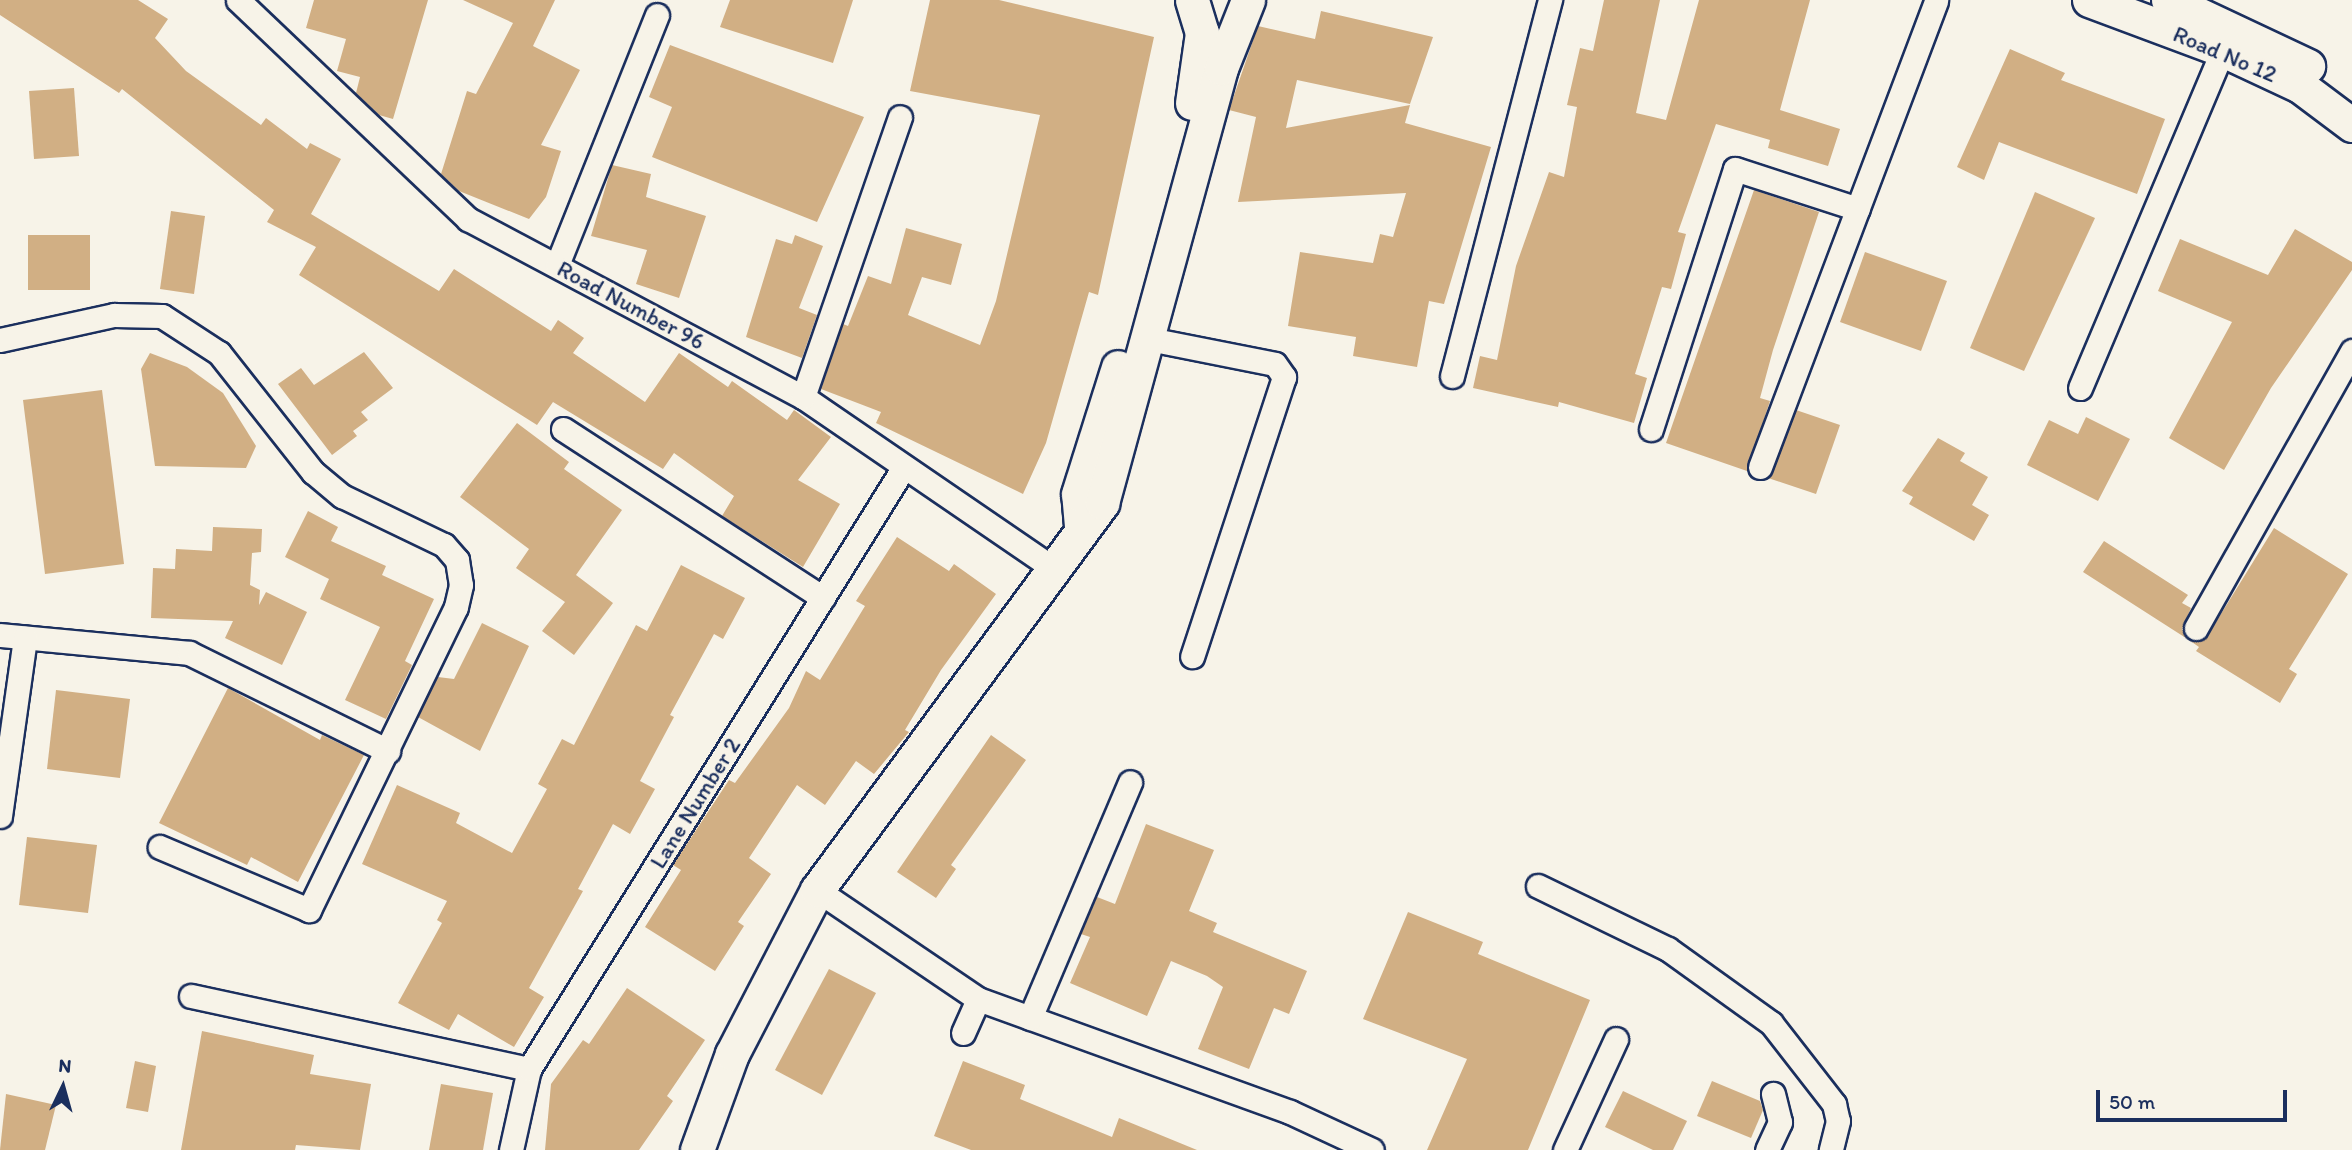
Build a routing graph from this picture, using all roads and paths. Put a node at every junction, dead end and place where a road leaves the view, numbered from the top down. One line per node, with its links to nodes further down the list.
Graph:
1 (238, 0): 14 (street, Road Number 96)
2 (1192, 0): 25 (street)
3 (1248, 0): 15 (street)
4 (1550, 0): 18 (street)
5 (1936, 0): 13 (street)
6 (2089, 0): 9 (street, Road No 12)
7 (2168, 0): 10 (street)
8 (657, 15): 14 (street)
9 (2223, 50): 12 (street, Road No 12); 19 (street)
10 (2352, 97)
11 (900, 117): 20 (street)
12 (2352, 125)
13 (1858, 209): 22 (street); 24 (street)
14 (556, 265): 20 (street, Road Number 96)
15 (1149, 339): 25 (street); 31 (street)
16 (0, 341): 32 (street)
17 (2352, 351): 28 (street)
18 (1452, 376)
19 (2080, 388)
20 (803, 397): 23 (street, Road Number 96)
21 (563, 429): 27 (street)
22 (1651, 429)
23 (904, 467): 26 (street, Road Number 96); 27 (street, Lane Number 2)
24 (1760, 467)
25 (1081, 526): 26 (street)
26 (1056, 570): 37 (street)
27 (823, 598): 43 (street, Lane Number 2)
28 (2196, 628)
29 (0, 635): 30 (street)
30 (25, 638): 32 (street); 34 (street)
31 (1192, 656)
32 (388, 751): 35 (street)
33 (1130, 782): 40 (street)
34 (0, 816)
35 (160, 848)
36 (1538, 886): 50 (street)
37 (817, 890): 39 (street); 46 (street)
38 (191, 996): 43 (street)
39 (978, 999): 40 (street); 41 (street)
40 (1031, 1018): 47 (street)
41 (964, 1033)
42 (1616, 1039): 48 (street)
43 (530, 1069): 45 (street, Lane Number 2)
44 (1773, 1094): 49 (street)
45 (511, 1150)
46 (697, 1150)
47 (1372, 1150)
48 (1564, 1150)
49 (1766, 1150)
50 (1831, 1150)

